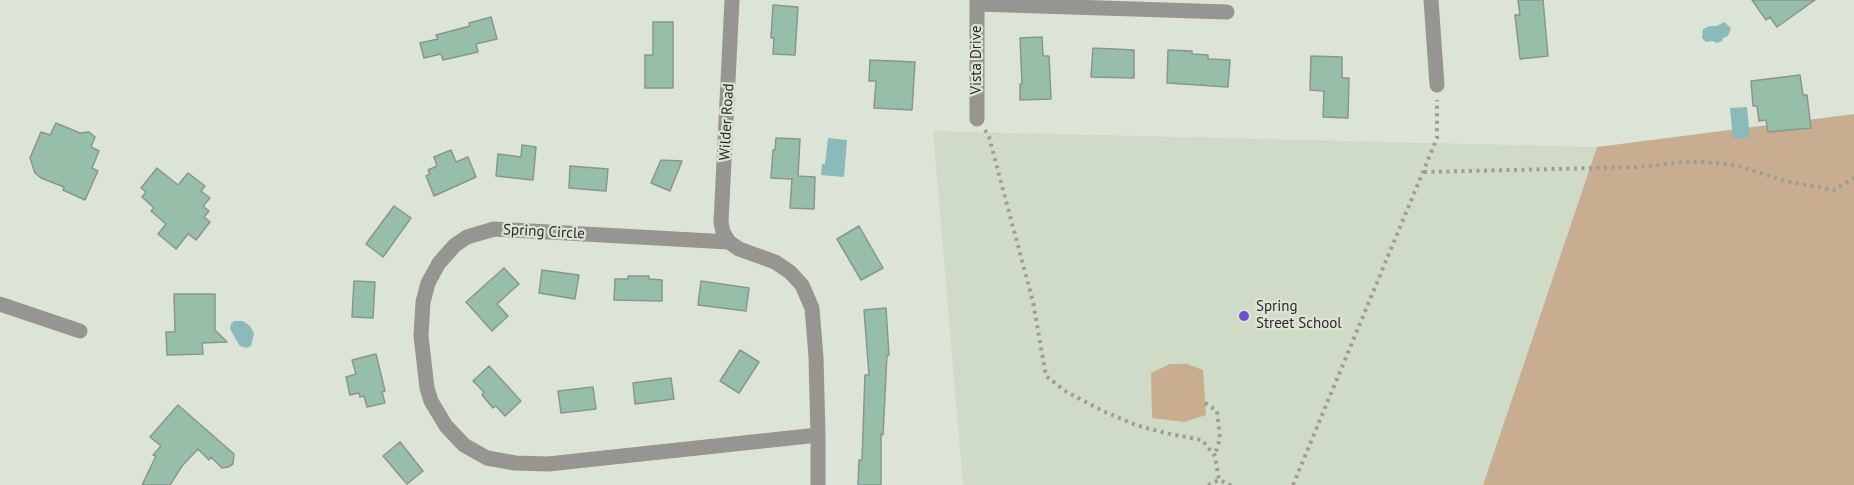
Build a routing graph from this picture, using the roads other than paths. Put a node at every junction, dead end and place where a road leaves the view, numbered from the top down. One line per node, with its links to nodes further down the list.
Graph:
1 (732, 0): 7 (street, Wilder Road)
2 (1431, 0): 5 (street)
3 (977, 2): 4 (street); 6 (street, Vista Drive)
4 (1227, 12)
5 (1437, 85)
6 (977, 119)
7 (729, 243): 10 (street, Spring Circle); 10 (street, Spring Circle)
8 (0, 304): 9 (street)
9 (80, 331)
10 (818, 435): 11 (street)
11 (818, 485)

